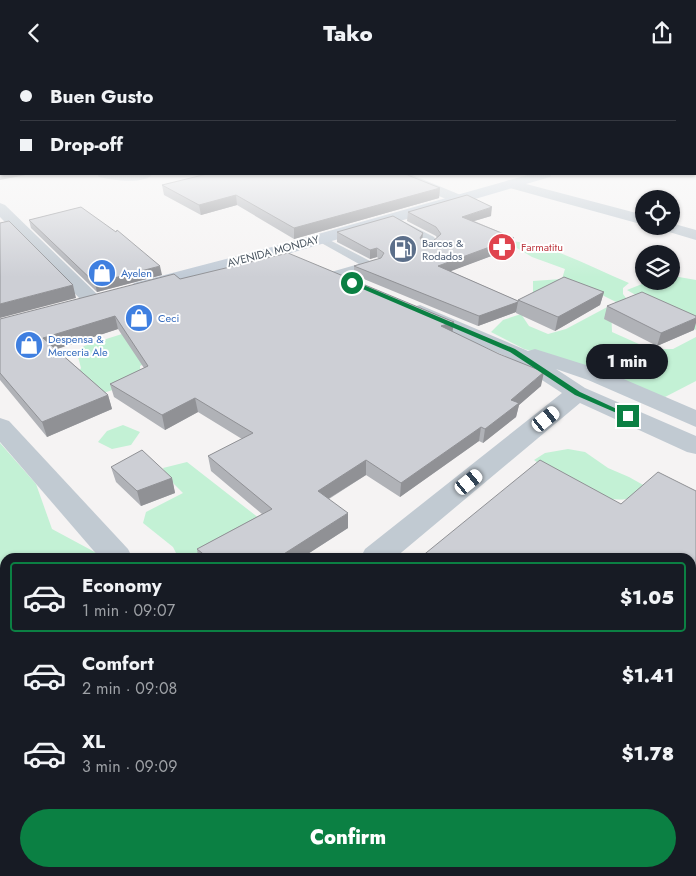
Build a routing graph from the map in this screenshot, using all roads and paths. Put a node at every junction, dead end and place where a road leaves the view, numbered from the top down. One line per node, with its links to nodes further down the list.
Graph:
1 (448, 202): 4 (main road, AVENIDA MONDAY)
2 (575, 202): 5 (street)
3 (0, 207): 6 (street)
4 (392, 218): 9 (main road, AVENIDA MONDAY); 10 (lane)
5 (635, 218)
6 (6, 222): 15 (street)
7 (680, 230): 8 (street)
8 (696, 235)
9 (320, 238): 11 (main road, AVENIDA MONDAY); 12 (lane)
10 (427, 247)
11 (278, 251): 13 (street); 15 (main road, AVENIDA MONDAY)
12 (373, 264): 13 (lane)
13 (321, 269): 14 (street)
14 (362, 286)
15 (92, 300): 17 (main road, AVENIDA MONDAY)
16 (397, 301): 18 (street)
17 (74, 305)
18 (513, 351): 19 (street); 20 (street)
19 (577, 393): 22 (street); 24 (street)
20 (696, 419)
21 (0, 426): 23 (street)
22 (696, 446)
23 (113, 553)
24 (381, 553)

